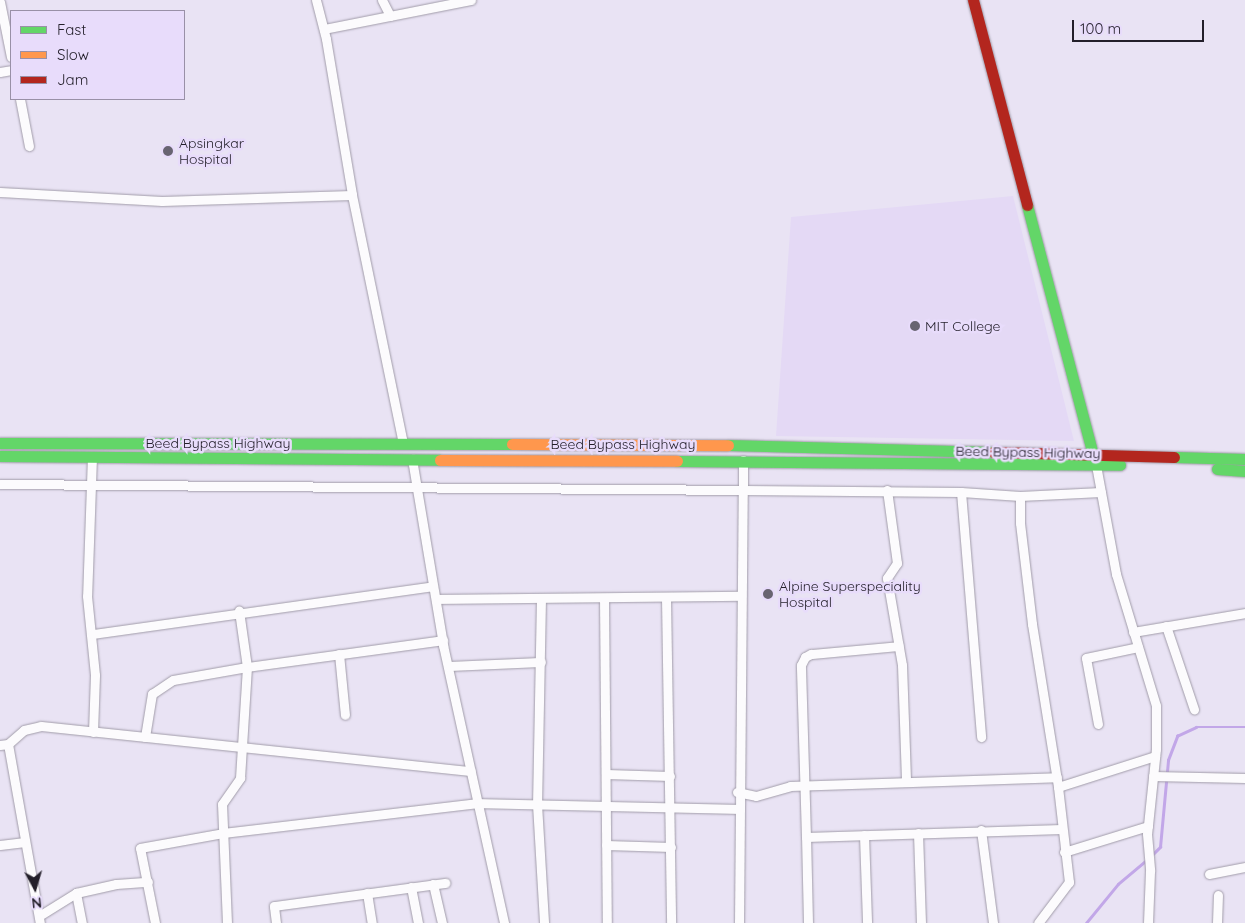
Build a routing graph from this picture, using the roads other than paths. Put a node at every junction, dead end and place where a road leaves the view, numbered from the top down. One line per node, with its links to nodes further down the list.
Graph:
1 (316, 0): 8 (street)
2 (382, 0): 7 (street)
3 (471, 0): 5 (street)
4 (973, 0): 17 (main road)
5 (447, 3): 7 (street)
6 (0, 6): 9 (street)
7 (390, 16): 8 (street)
8 (324, 29): 13 (street)
9 (10, 52)
10 (20, 100): 11 (street)
11 (29, 146)
12 (0, 192): 13 (street)
13 (352, 195): 15 (street)
14 (0, 442): 15 (main road, Beed Bypass Highway)
15 (403, 443): 16 (main road, Beed Bypass Highway)
16 (744, 445): 17 (main road, Beed Bypass Highway); 22 (street)
17 (1091, 453): 21 (main road, Beed Bypass Highway); 23 (main road)
18 (0, 456): 19 (main road, Beed Bypass Highway)
19 (92, 456): 20 (main road, Beed Bypass Highway); 26 (street)
20 (412, 458): 22 (main road, Beed Bypass Highway); 27 (street)
21 (1245, 459)
22 (743, 462): 23 (main road, Beed Bypass Highway); 28 (street)
23 (1096, 465): 24 (main road, Beed Bypass Highway); 31 (street)
24 (1245, 471)
25 (0, 484): 26 (street)
26 (91, 484): 27 (street); 43 (street)
27 (417, 487): 28 (street); 33 (street)
28 (742, 490): 29 (street); 34 (street)
29 (887, 490): 30 (street); 45 (street)
30 (961, 492): 32 (street); 56 (street)
31 (1101, 492): 32 (street); 42 (street)
32 (1020, 496): 64 (street)
33 (434, 586): 38 (street); 39 (street)
34 (740, 596): 37 (street); 69 (street)
35 (541, 598): 36 (street); 38 (street); 48 (street)
36 (604, 598): 37 (street); 61 (street)
37 (666, 598): 62 (street)
38 (436, 599): 44 (street)
39 (239, 611): 43 (street); 49 (street)
40 (1245, 613): 41 (street)
41 (1166, 626): 42 (street); 51 (street)
42 (1133, 632): 46 (street)
43 (93, 634): 54 (street)
44 (443, 640): 47 (street); 50 (street)
45 (899, 646): 66 (street); 67 (street)
46 (1138, 647): 53 (street); 59 (street)
47 (339, 654): 49 (street); 52 (street)
48 (541, 662): 50 (street); 71 (street)
49 (247, 666): 55 (street); 58 (street)
50 (448, 666): 60 (street)
51 (1194, 709)
52 (345, 715)
53 (1098, 724)
54 (94, 732): 55 (street); 57 (street)
55 (145, 737): 58 (street)
56 (980, 737)
57 (4, 744): 82 (street)
58 (242, 748): 60 (street); 79 (street)
59 (1155, 756): 63 (street); 68 (street)
60 (471, 771): 70 (street)
61 (606, 774): 62 (street); 72 (street)
62 (670, 776): 73 (street)
63 (1157, 776): 65 (street); 77 (street)
64 (1057, 777): 66 (street); 68 (street)
65 (1245, 778)
66 (906, 782): 67 (street)
67 (803, 786): 69 (street); 81 (street)
68 (1058, 787): 75 (street)
69 (737, 792): 74 (street)
70 (478, 803): 71 (street); 79 (street); 104 (street)
71 (537, 804): 72 (street); 105 (street)
72 (606, 806): 73 (street); 84 (street)
73 (671, 807): 74 (street); 85 (street)
74 (737, 809): 108 (street)
75 (1062, 829): 76 (street); 86 (street)
76 (981, 830): 78 (street); 112 (street)
77 (1147, 830): 86 (street); 114 (street)
78 (918, 833): 80 (street); 111 (street)
79 (223, 834): 89 (street); 99 (street)
80 (864, 835): 81 (street); 110 (street)
81 (806, 837): 109 (street)
82 (25, 842): 83 (street); 96 (street)
83 (0, 845)
84 (606, 845): 85 (street); 106 (street)
85 (671, 847): 107 (street)
86 (1064, 852): 113 (street)
87 (1245, 868): 88 (street)
88 (1209, 874)
89 (148, 882): 93 (street); 98 (street)
90 (445, 883): 91 (street)
91 (433, 884): 92 (street); 103 (street)
92 (411, 887): 94 (street); 102 (street)
93 (76, 892): 96 (street); 97 (street)
94 (367, 894): 100 (street); 101 (street)
95 (1218, 895): 115 (street)
96 (40, 920)
97 (82, 923)
98 (155, 923)
99 (228, 923)
100 (276, 923)
101 (372, 923)
102 (418, 923)
103 (442, 923)
104 (504, 923)
105 (544, 923)
106 (607, 923)
107 (671, 923)
108 (738, 923)
109 (808, 923)
110 (867, 923)
111 (921, 923)
112 (993, 923)
113 (1038, 923)
114 (1148, 923)
115 (1218, 923)

